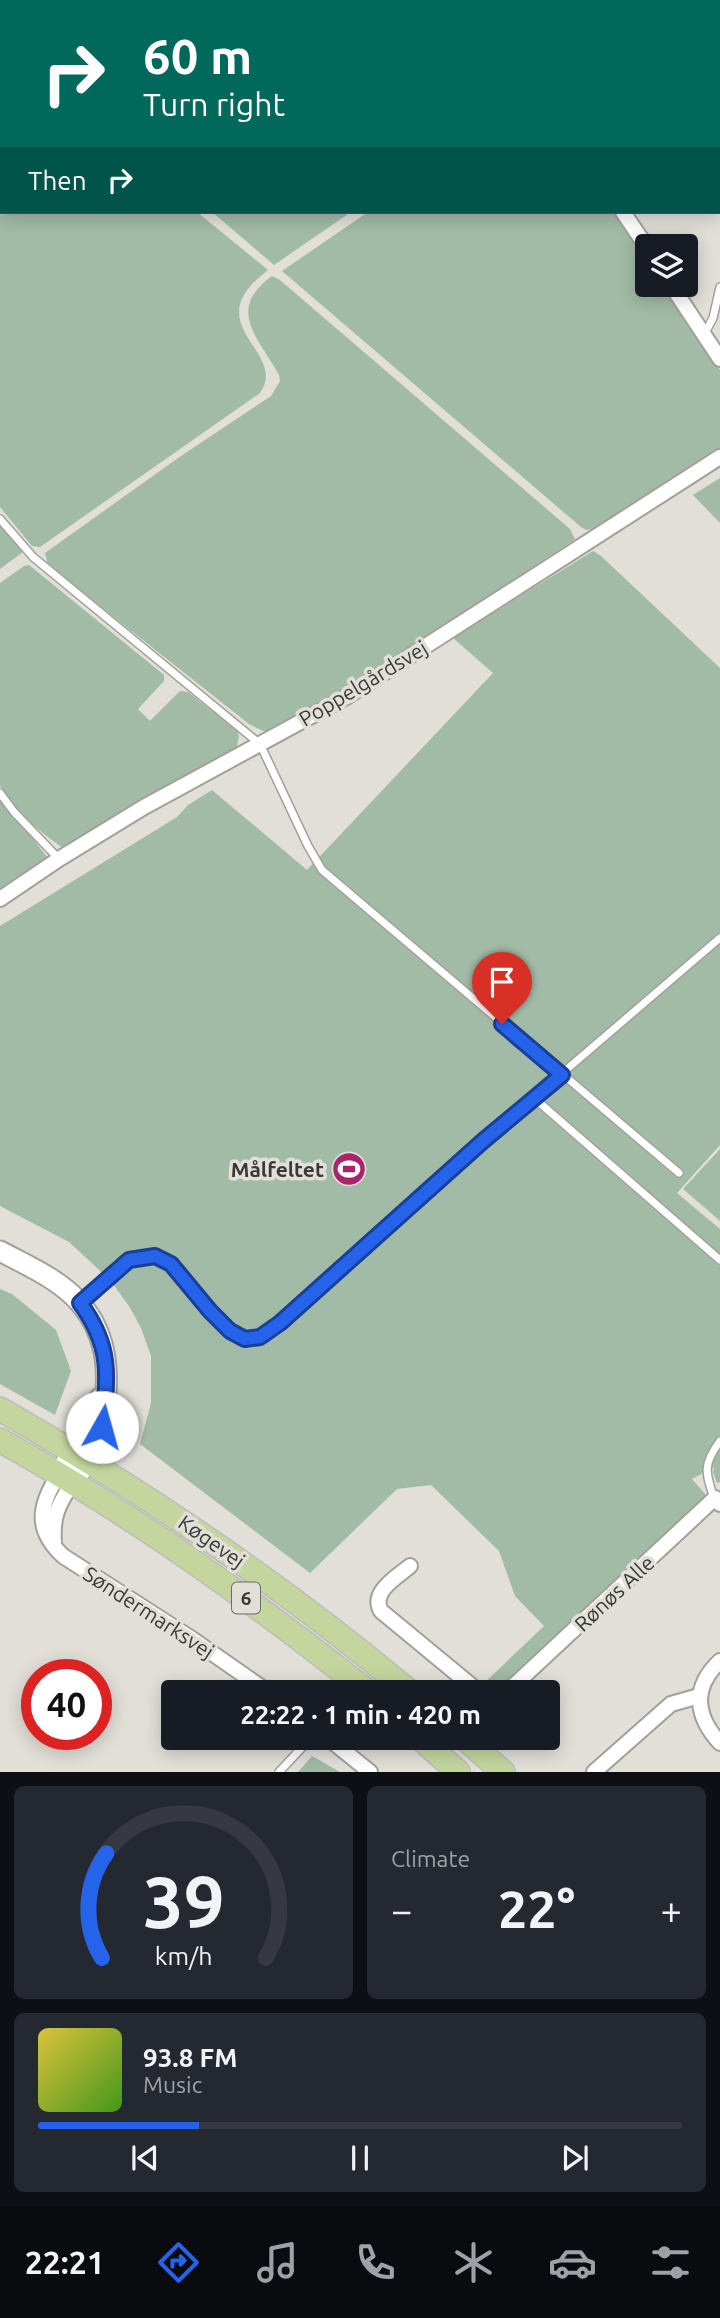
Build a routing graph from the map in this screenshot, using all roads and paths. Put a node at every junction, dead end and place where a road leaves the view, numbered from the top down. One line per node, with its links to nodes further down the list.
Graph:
1 (624, 214): 2 (street)
2 (638, 234)
3 (720, 287): 5 (lane)
4 (679, 297): 5 (street)
5 (704, 335): 6 (street)
6 (720, 359)
7 (720, 457): 9 (street, Poppelgårdsvej)
8 (0, 519): 9 (lane)
9 (260, 744): 11 (street, Poppelgårdsvej); 14 (lane)
10 (0, 793): 11 (lane)
11 (59, 859): 12 (street, Poppelgårdsvej)
12 (0, 899)
13 (720, 938): 14 (lane)
14 (562, 1075): 15 (lane); 16 (lane)
15 (534, 1098): 18 (lane); 19 (lane)
16 (679, 1173)
17 (0, 1251): 19 (street)
18 (720, 1260)
19 (80, 1303): 23 (street)
20 (0, 1409): 23 (main road, Køgevej / 6)
21 (0, 1440): 24 (main road, Køgevej / 6)
22 (720, 1441): 25 (lane)
23 (81, 1456): 24 (street); 30 (main road, Køgevej / 6)
24 (66, 1478): 28 (street, Søndermarksvej); 29 (main road, Køgevej / 6)
25 (717, 1497): 32 (street, Rønøs Alle)
26 (410, 1566): 31 (street)
27 (720, 1661): 33 (street)
28 (251, 1680)
29 (353, 1680)
30 (395, 1680)
31 (465, 1680)
32 (521, 1680)
33 (699, 1696): 34 (street); 43 (street)
34 (720, 1743)
35 (300, 1750): 39 (lane)
36 (343, 1750): 40 (street)
37 (433, 1750): 41 (main road)
38 (478, 1750): 42 (main road)
39 (279, 1772)
40 (370, 1772)
41 (458, 1772)
42 (503, 1772)
43 (594, 1772)

